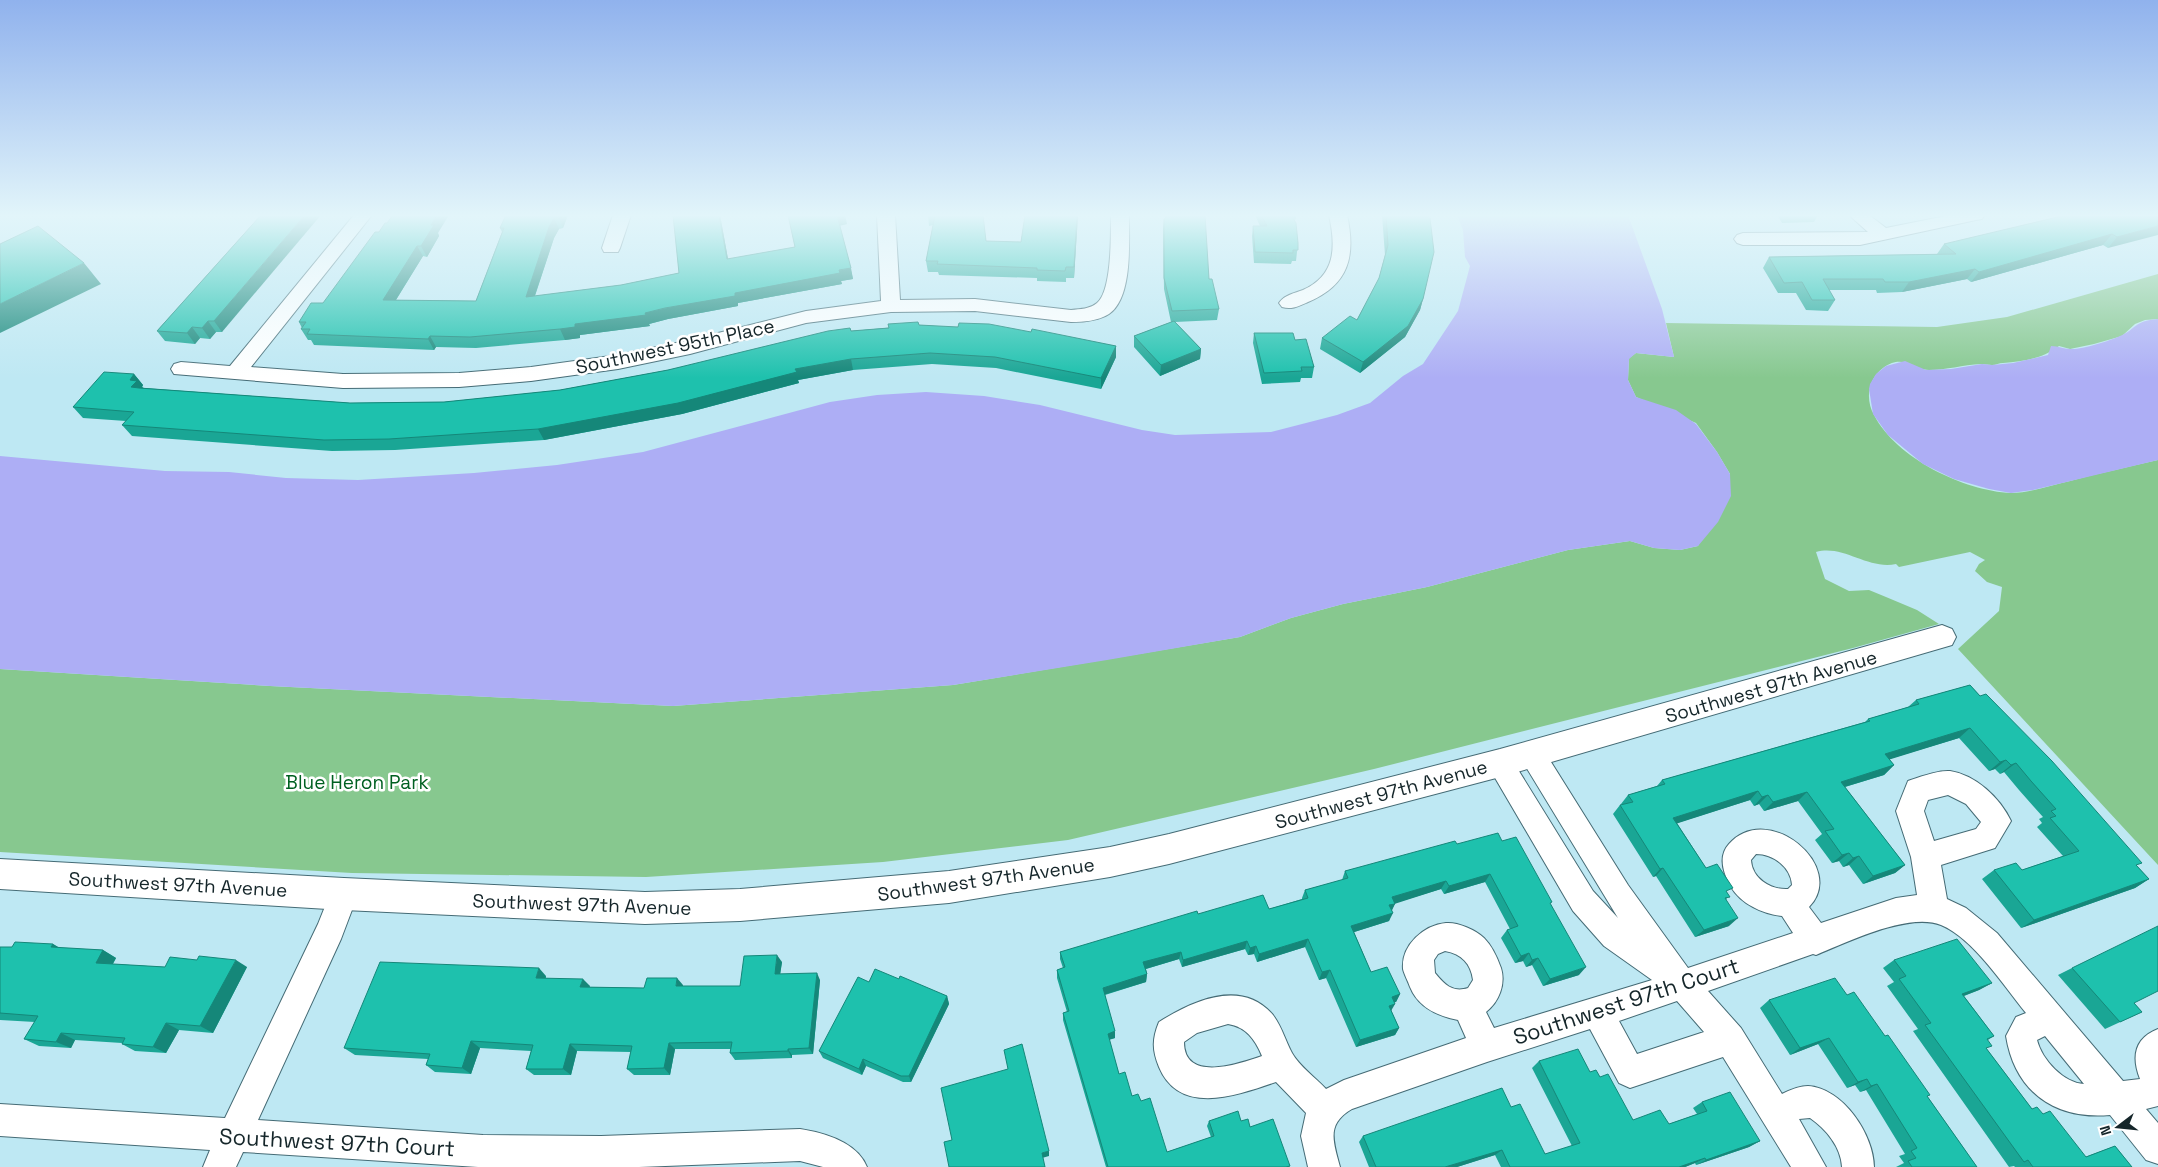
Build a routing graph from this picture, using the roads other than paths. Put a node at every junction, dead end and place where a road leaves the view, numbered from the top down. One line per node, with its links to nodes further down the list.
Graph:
1 (319, 269): 9 (street)
2 (889, 269): 6 (street)
3 (1117, 269): 7 (street)
4 (1336, 269): 5 (street)
5 (1289, 303)
6 (891, 306): 7 (street, Southwest 95th Place); 9 (street, Southwest 95th Place)
7 (1107, 306)
8 (181, 369): 9 (street, Southwest 95th Place)
9 (236, 372)
10 (1942, 638): 11 (street, Southwest 97th Avenue)
11 (1532, 754): 12 (street, Southwest 97th Avenue); 19 (street)
12 (1500, 763): 15 (street, Southwest 97th Avenue); 19 (street)
13 (1925, 857): 17 (street)
14 (0, 874): 15 (street, Southwest 97th Avenue)
15 (344, 894): 33 (street)
16 (1789, 902): 18 (street)
17 (1934, 908): 18 (street, Southwest 97th Court); 22 (street)
18 (1816, 941): 19 (street, Southwest 97th Court)
19 (1681, 983): 21 (street, Southwest 97th Court); 23 (street)
20 (1466, 1005): 25 (street)
21 (1597, 1011): 23 (street); 25 (street, Southwest 97th Court)
22 (2050, 1019): 29 (street); 29 (street)
23 (1730, 1039): 31 (street)
24 (2158, 1044): 27 (street)
25 (1487, 1046): 30 (street, Southwest 97th Court)
26 (1282, 1064): 30 (street)
27 (2158, 1082)
28 (2158, 1090): 29 (street)
29 (2115, 1098): 34 (street)
30 (1324, 1109): 37 (street)
31 (1776, 1112): 38 (street); 39 (street)
32 (0, 1120): 33 (street, Southwest 97th Court)
33 (233, 1136): 35 (street, Southwest 97th Court); 36 (street)
34 (2158, 1148)
35 (850, 1166)
36 (219, 1167)
37 (1324, 1167)
38 (1810, 1167)
39 (1858, 1167)

